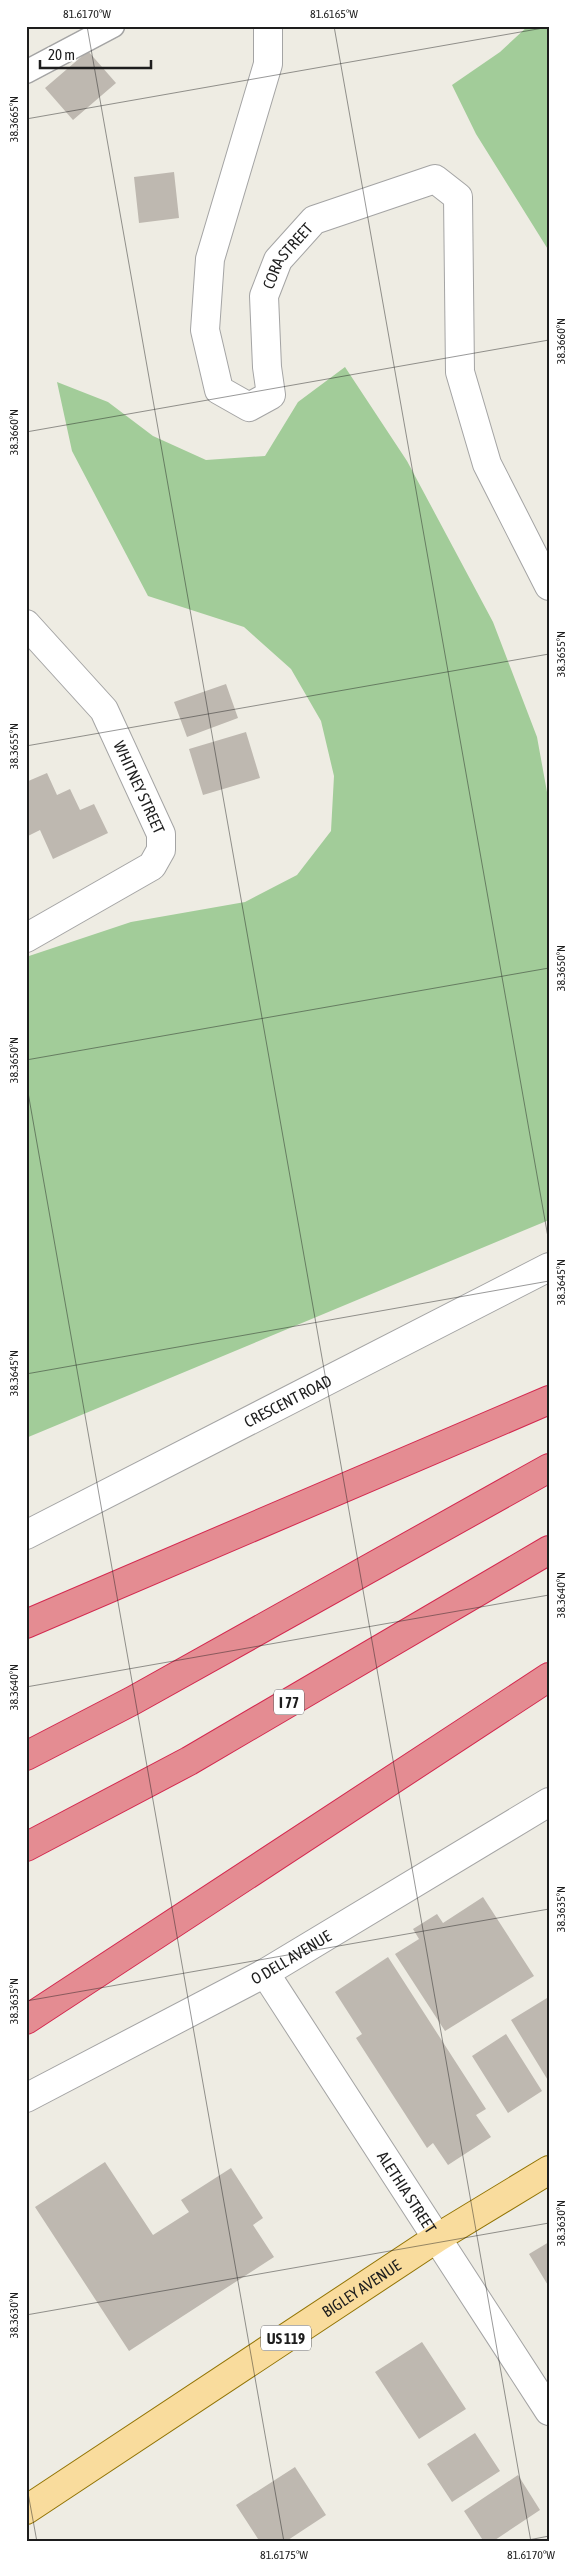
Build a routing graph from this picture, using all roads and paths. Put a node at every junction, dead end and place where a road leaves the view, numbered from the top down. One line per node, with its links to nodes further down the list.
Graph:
1 (113, 26): 3 (lane)
2 (268, 26): 4 (street, CORA STREET)
3 (26, 72)
4 (549, 586)
5 (26, 624): 6 (street, WHITNEY STREET)
6 (26, 938)
7 (549, 1267): 10 (street, CRESCENT ROAD)
8 (549, 1400): 12 (highway)
9 (549, 1468): 14 (highway)
10 (26, 1535)
11 (549, 1550): 16 (highway, I 77)
12 (26, 1624)
13 (549, 1677): 18 (highway)
14 (26, 1756)
15 (549, 1802): 17 (street, O DELL AVENUE)
16 (26, 1847)
17 (265, 1974): 19 (street, O DELL AVENUE); 21 (street, ALETHIA STREET)
18 (26, 2020)
19 (26, 2098)
20 (549, 2170): 21 (main road, BIGLEY AVENUE / US 119)
21 (437, 2238): 22 (street, ALETHIA STREET); 23 (main road, BIGLEY AVENUE / US 119)
22 (549, 2411)
23 (26, 2510)

